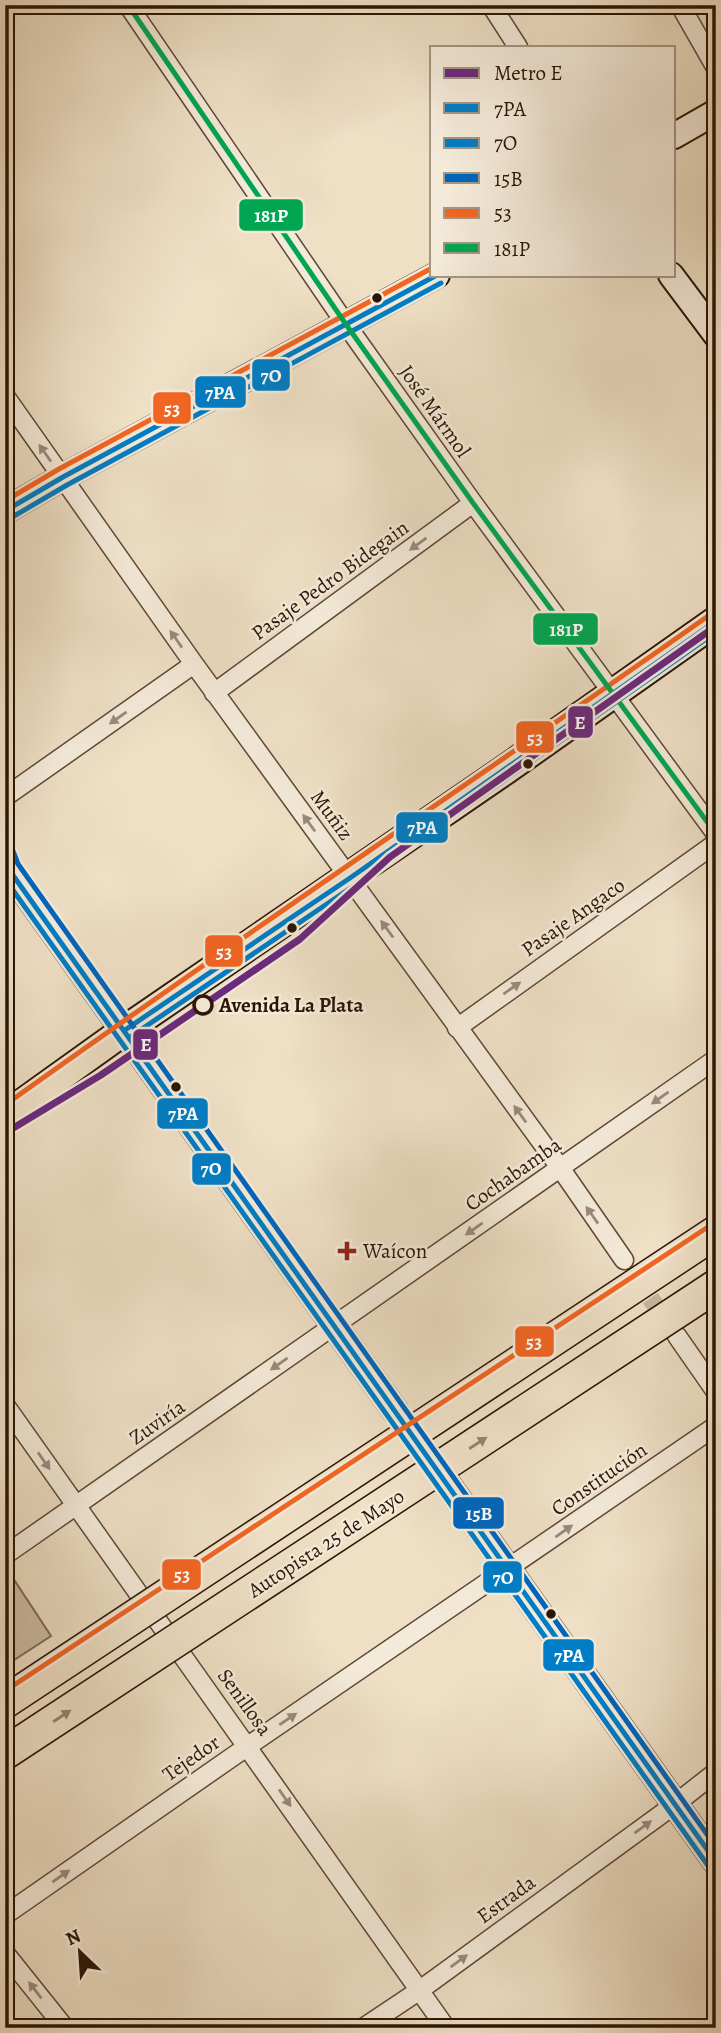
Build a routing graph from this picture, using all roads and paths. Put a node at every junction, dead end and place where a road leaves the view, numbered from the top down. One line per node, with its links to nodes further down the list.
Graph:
1 (128, 5): 10 (street, José Mármol)
2 (491, 5): 4 (street)
3 (680, 5): 5 (street)
4 (517, 46)
5 (716, 68)
6 (716, 112): 7 (main road)
7 (676, 135)
8 (435, 276): 10 (main road)
9 (672, 276): 11 (main road)
10 (345, 323): 13 (main road); 14 (street, José Mármol)
11 (716, 335)
12 (5, 396): 13 (street, Muñiz, one-way to 12)
13 (63, 477): 15 (main road); 17 (street, Muñiz, one-way to 13)
14 (472, 503): 18 (street, Pasaje Pedro Bidegain, one-way to 18); 19 (street, José Mármol)
15 (5, 511)
16 (716, 621): 19 (main road)
17 (194, 664): 18 (street, Muñiz); 20 (street, one-way to 20)
18 (214, 693): 24 (street, Muñiz, one-way to 18)
19 (614, 693): 21 (street, José Mármol); 24 (main road)
20 (5, 797)
21 (716, 834)
22 (716, 843): 25 (street, Pasaje Angaco, one-way to 22)
23 (7, 862): 26 (main road)
24 (350, 878): 25 (street, Muñiz, one-way to 24); 26 (main road)
25 (457, 1028): 29 (street, Muñiz, one-way to 25)
26 (125, 1030): 28 (main road); 33 (main road)
27 (716, 1059): 29 (street, Cochabamba, one-way to 29)
28 (5, 1116)
29 (561, 1169): 31 (street, Muñiz, one-way to 29); 33 (street, Cochabamba, one-way to 33)
30 (716, 1232): 43 (highway, bridge)
31 (624, 1260)
32 (716, 1286): 45 (highway, Autopista 25 de Mayo, one-way to 32, bridge)
33 (335, 1325): 37 (main road); 40 (street, Zuviría, one-way to 40)
34 (677, 1336): 35 (street)
35 (716, 1392)
36 (5, 1405): 40 (street, Senillosa, one-way to 40)
37 (396, 1412)
38 (716, 1426): 42 (street, Constitución, one-way to 38)
39 (449, 1486): 42 (main road)
40 (76, 1506): 41 (street, Zuviría); 44 (street, Senillosa)
41 (5, 1555)
42 (508, 1569): 44 (street, Tejedor, one-way to 42); 47 (main road)
43 (5, 1702)
44 (248, 1746): 49 (street, Tejedor, one-way to 44); 51 (street, Senillosa, one-way to 51)
45 (5, 1753)
46 (716, 1772): 47 (street, Estrada)
47 (674, 1805): 48 (main road); 51 (street, Estrada, one-way to 47)
48 (716, 1862)
49 (5, 1915)
50 (5, 1953): 52 (street, one-way to 50)
51 (420, 1990): 53 (street, Estrada); 54 (street, Senillosa)
52 (65, 2028)
53 (363, 2028)
54 (446, 2028)

